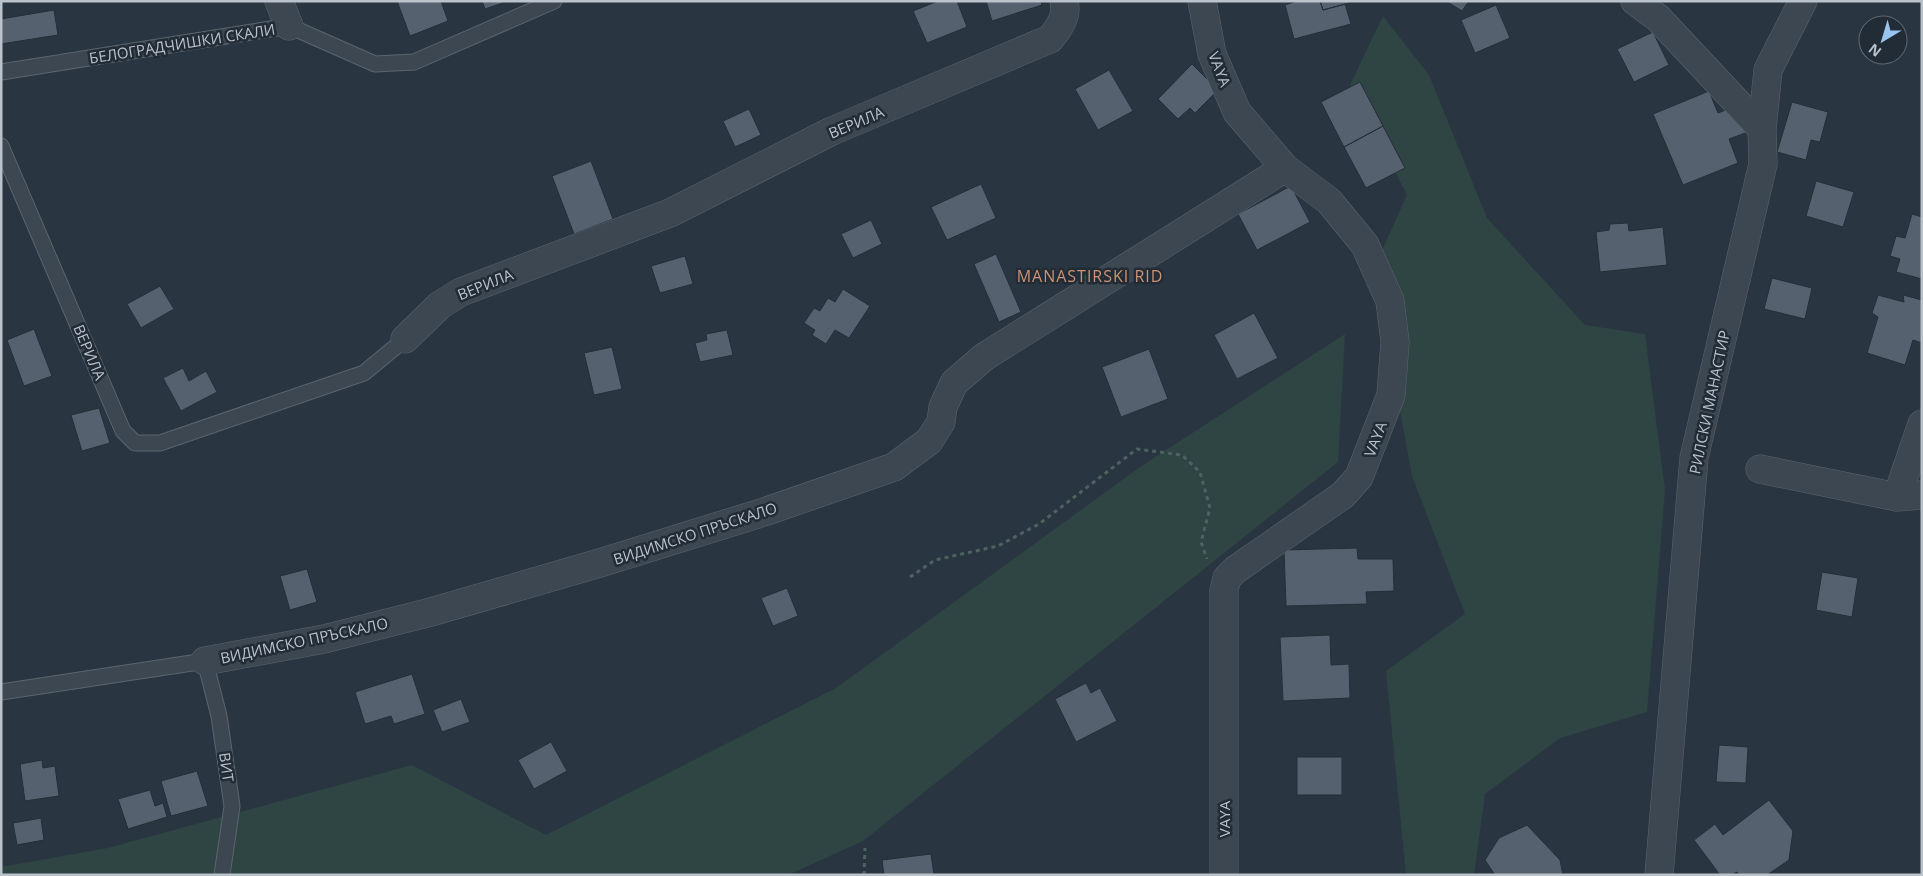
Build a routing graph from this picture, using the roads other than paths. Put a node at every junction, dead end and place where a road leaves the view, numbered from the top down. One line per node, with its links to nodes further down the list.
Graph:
1 (279, 1): 7 (street)
2 (554, 1): 7 (lane, БЕЛОГРАДЧИШКИ СКАЛИ)
3 (1064, 1): 12 (street, ВЕРИЛА)
4 (1202, 1): 11 (street, VAYA)
5 (1635, 1): 9 (street)
6 (1803, 1): 9 (street, РИЛСКИ МАНАСТИР)
7 (289, 26): 8 (lane, БЕЛОГРАДЧИШКИ СКАЛИ)
8 (1, 72)
9 (1762, 129): 20 (street, РИЛСКИ МАНАСТИР)
10 (1, 146): 12 (lane, ВЕРИЛА)
11 (1285, 168): 16 (street, ВИДИМСКО ПРЪСКАЛО); 19 (street, VAYA)
12 (405, 339)
13 (1922, 424): 15 (street)
14 (1760, 469): 15 (street)
15 (1909, 496)
16 (205, 660): 17 (lane, ВИДИМСКО ПРЪСКАЛО); 18 (lane, ВИТ)
17 (1, 692)
18 (222, 875)
19 (1224, 875)
20 (1659, 875)

